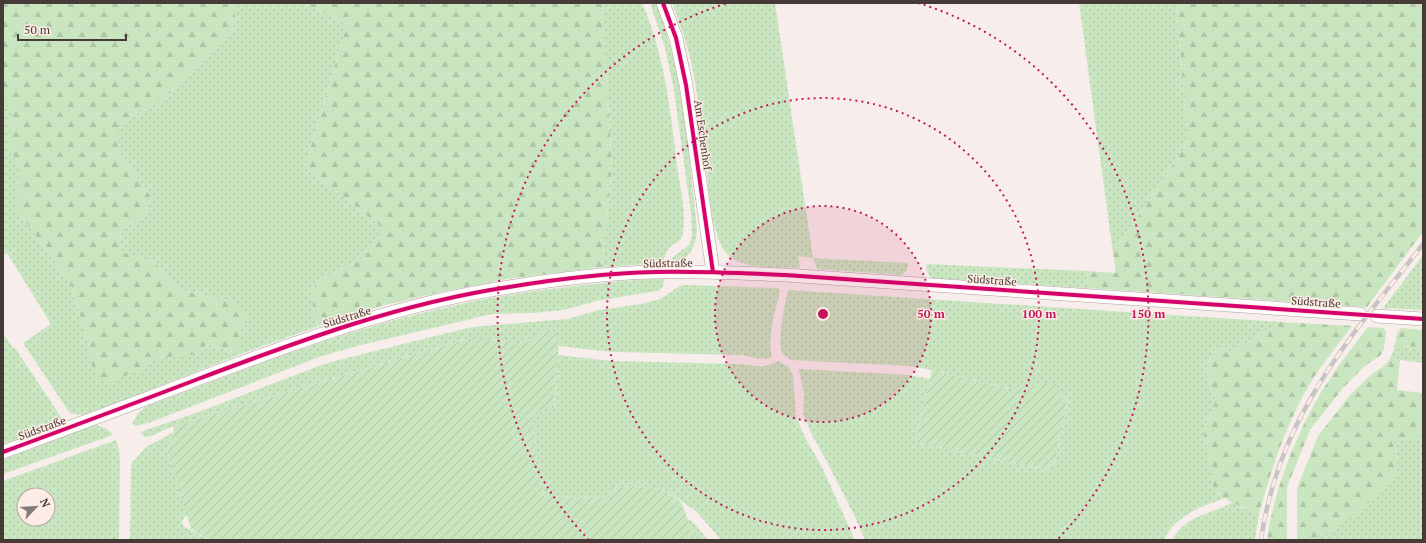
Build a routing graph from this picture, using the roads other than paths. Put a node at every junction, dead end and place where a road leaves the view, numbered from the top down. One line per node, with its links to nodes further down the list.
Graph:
1 (663, 3): 2 (street, Am Eschenhof)
2 (713, 272): 3 (street, Südstraße); 6 (street, Südstraße)
3 (1360, 314)
4 (1377, 316): 5 (street)
5 (1423, 319)
6 (3, 452)

